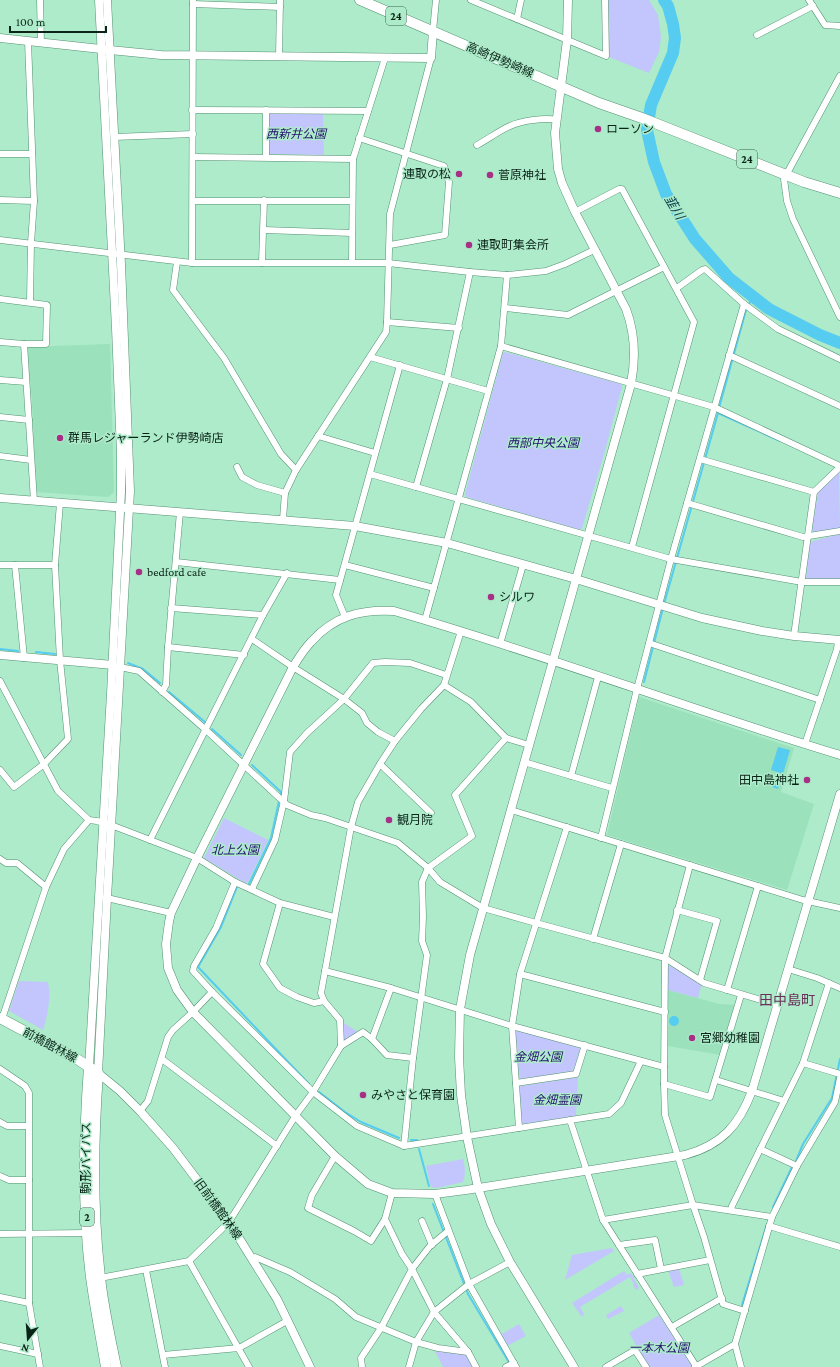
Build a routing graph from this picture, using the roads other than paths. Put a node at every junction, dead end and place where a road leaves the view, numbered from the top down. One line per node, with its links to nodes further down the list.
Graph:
1 (40, 0): 20 (street)
2 (99, 0): 21 (street)
3 (107, 0): 21 (street)
4 (360, 0): 15 (main road, 高崎伊勢崎線 / 24)
5 (436, 0): 15 (street)
6 (471, 0): 13 (street)
7 (521, 0): 13 (street)
8 (568, 0): 18 (street)
9 (605, 0): 18 (street)
10 (193, 2): 11 (street); 22 (street)
11 (280, 3): 23 (street)
12 (811, 3): 14 (street); 16 (street)
13 (517, 19): 18 (street)
14 (840, 26)
15 (432, 31): 25 (street); 27 (main road, 高崎伊勢崎線 / 24)
16 (757, 35)
17 (0, 38): 19 (street)
18 (567, 40): 27 (street)
19 (28, 41): 20 (street); 37 (street)
20 (41, 43): 21 (street)
21 (106, 50): 22 (street); 33 (street); 56 (street)
22 (193, 55): 23 (street); 28 (street)
23 (279, 57): 24 (street)
24 (385, 58): 25 (street); 30 (street)
25 (431, 58): 38 (street)
26 (840, 76): 42 (street)
27 (561, 87): 31 (street); 42 (main road, 高崎伊勢崎線 / 24)
28 (192, 110): 29 (street); 32 (street)
29 (266, 110): 30 (street); 40 (street)
30 (368, 111): 34 (street)
31 (556, 120): 35 (street); 49 (street)
32 (193, 134): 33 (street); 39 (street)
33 (114, 138): 56 (street)
34 (359, 138): 38 (street); 41 (street)
35 (477, 145)
36 (0, 154): 37 (street)
37 (32, 154): 47 (street)
38 (406, 154): 54 (street); 54 (street)
39 (193, 157): 40 (street); 45 (street)
40 (266, 157): 41 (street)
41 (353, 159): 48 (street)
42 (786, 175): 43 (main road, 24); 71 (street)
43 (840, 193)
44 (0, 200): 47 (street)
45 (193, 200): 46 (street); 59 (street)
46 (264, 200): 48 (street); 50 (street)
47 (34, 201): 53 (street)
48 (352, 201): 51 (street)
49 (575, 212): 55 (street); 62 (street)
50 (264, 230): 51 (street); 60 (street)
51 (352, 233): 58 (street)
52 (0, 240): 53 (street)
53 (31, 243): 56 (street); 68 (street)
54 (390, 245): 61 (street)
55 (594, 250): 64 (street); 66 (street)
56 (116, 254): 57 (street); 108 (street); 109 (street)
57 (177, 262): 59 (street); 98 (street)
58 (352, 262): 60 (street); 61 (street)
59 (192, 263): 60 (street)
60 (262, 263)
61 (388, 263): 63 (street); 72 (street)
62 (664, 267): 65 (street); 66 (street)
63 (470, 272): 64 (street); 73 (street)
64 (507, 275): 70 (street)
65 (676, 288): 69 (street); 86 (street)
66 (616, 291): 70 (street); 84 (street)
67 (0, 299): 68 (street)
68 (30, 302): 75 (street)
69 (744, 304): 77 (street); 79 (street)
70 (505, 308): 76 (street)
71 (840, 317)
72 (387, 322): 73 (street); 78 (street)
73 (459, 328): 81 (street)
74 (0, 342): 75 (street)
75 (24, 344): 83 (street)
76 (501, 346): 84 (street); 85 (street)
77 (729, 355): 87 (street); 88 (street)
78 (370, 356): 80 (street); 91 (street)
79 (840, 359)
80 (400, 364): 81 (street); 92 (street)
81 (447, 379): 85 (street); 100 (street)
82 (0, 380): 83 (street)
83 (26, 382): 90 (street)
84 (631, 384): 86 (street); 114 (street)
85 (488, 391): 104 (street)
86 (674, 395): 88 (street); 117 (street)
87 (840, 406)
88 (714, 407): 94 (street); 96 (street)
89 (0, 417): 90 (street)
90 (28, 420): 95 (street)
91 (318, 436): 92 (street); 98 (street)
92 (375, 453): 99 (street)
93 (0, 456): 95 (street)
94 (700, 459): 101 (street); 107 (street)
95 (31, 460): 105 (street)
96 (840, 466): 101 (street)
97 (237, 467): 102 (street)
98 (296, 470): 102 (street)
99 (370, 474): 100 (street); 112 (street)
100 (416, 487): 104 (street)
101 (814, 492): 115 (street)
102 (285, 493): 111 (street)
103 (0, 498): 105 (street)
104 (459, 499): 114 (street); 116 (street)
105 (34, 501): 106 (street)
106 (60, 503): 108 (street); 123 (street)
107 (687, 503): 115 (street); 118 (street)
108 (120, 507): 109 (street); 148 (street)
109 (130, 508): 110 (street); 148 (street)
110 (180, 512): 111 (street); 119 (street)
111 (283, 519): 112 (street)
112 (355, 526): 116 (street); 121 (street)
113 (840, 531): 115 (street)
114 (589, 535): 117 (street); 126 (street)
115 (808, 537): 128 (street)
116 (447, 543): 124 (street); 130 (street)
117 (632, 547): 118 (street)
118 (670, 559): 128 (street); 131 (street)
119 (176, 562): 125 (street); 132 (street)
120 (0, 564): 122 (street)
121 (345, 564): 127 (street); 130 (street)
122 (15, 565): 123 (street); 145 (street)
123 (55, 565): 146 (street)
124 (523, 565): 126 (street); 141 (street)
125 (287, 573): 127 (street); 133 (street)
126 (576, 579): 131 (street); 147 (street)
127 (340, 580): 134 (street)
128 (802, 582): 129 (street); 137 (street)
129 (840, 582)
130 (434, 588): 135 (street)
131 (659, 605): 137 (street); 140 (street)
132 (171, 608): 133 (street); 142 (street)
133 (263, 616): 138 (street)
134 (345, 617): 135 (street); 149 (street)
135 (425, 620): 136 (street)
136 (461, 631): 141 (street); 150 (street)
137 (794, 636): 139 (street)
138 (252, 639): 144 (street); 149 (street)
139 (839, 640): 157 (street)
140 (649, 643): 154 (street); 157 (street)
141 (500, 644): 147 (street)
142 (168, 647): 144 (street); 155 (street)
143 (0, 655): 145 (street)
144 (244, 655): 158 (street)
145 (24, 658): 146 (street)
146 (60, 660): 148 (street); 165 (street)
147 (552, 660): 151 (street); 162 (street)
148 (116, 666): 155 (street); 176 (street)
149 (293, 667): 156 (street); 167 (street)
150 (446, 675): 153 (street); 156 (street)
151 (598, 677): 154 (street); 169 (street)
152 (0, 681): 165 (street)
153 (444, 685): 159 (street); 160 (street)
154 (637, 689): 161 (street); 170 (street)
155 (162, 692): 158 (street)
156 (344, 699): 160 (street); 172 (street)
157 (820, 700): 161 (street)
158 (206, 730): 167 (street); 180 (street)
159 (506, 738): 162 (street); 185 (street)
160 (395, 741): 166 (street)
161 (805, 744): 163 (street)
162 (530, 745): 164 (street)
163 (840, 755)
164 (524, 762): 169 (street); 173 (street)
165 (44, 764): 168 (street); 175 (street)
166 (380, 764): 174 (street); 177 (street)
167 (244, 765): 172 (street); 182 (street)
168 (0, 770)
169 (571, 776): 170 (street)
170 (612, 788): 179 (street)
171 (840, 794): 191 (street)
172 (284, 801): 177 (street); 189 (street)
173 (511, 810): 178 (street); 193 (street)
174 (431, 813)
175 (89, 820): 176 (street); 188 (street)
176 (107, 824): 180 (street); 190 (street); 226 (street)
177 (351, 827): 185 (street); 197 (street)
178 (567, 827): 179 (street); 198 (street)
179 (601, 838): 181 (street)
180 (150, 840): 182 (street)
181 (621, 844): 184 (street); 199 (street)
182 (197, 858): 186 (street); 196 (street)
183 (0, 859): 188 (street)
184 (690, 865): 187 (street); 195 (street)
185 (428, 868): 193 (street); 211 (street)
186 (236, 882): 189 (street); 209 (street)
187 (758, 886): 191 (street); 208 (street)
188 (46, 887): 217 (street)
189 (252, 889): 192 (street)
190 (107, 898): 196 (street); 229 (street)
191 (808, 901): 194 (street); 201 (street)
192 (280, 904): 197 (street); 212 (street)
193 (483, 908): 198 (street); 214 (street)
194 (840, 908)
195 (677, 910): 200 (street); 204 (street)
196 (171, 913): 215 (street)
197 (334, 917): 202 (street)
198 (536, 923): 199 (street); 203 (street)
199 (593, 939): 200 (street)
200 (665, 958): 204 (street); 216 (street)
201 (788, 970): 205 (street); 213 (street)
202 (325, 972): 206 (street); 212 (street)
203 (520, 974): 216 (street); 218 (street)
204 (700, 980): 208 (street)
205 (829, 982): 207 (street); 225 (street)
206 (391, 988): 211 (street); 219 (street)
207 (840, 988)
208 (727, 990): 210 (street)
209 (212, 992): 215 (street); 236 (street)
210 (741, 995): 213 (street); 232 (street)
211 (421, 996): 214 (street); 222 (street)
212 (324, 1001): 221 (street)
213 (778, 1005): 235 (street)
214 (460, 1009): 218 (street); 244 (street)
215 (193, 1012): 223 (street); 239 (street)
216 (665, 1012): 227 (street)
217 (1, 1019): 226 (main road, 前橋館林線)
218 (512, 1026): 220 (street); 233 (street)
219 (372, 1040): 221 (street); 222 (street)
220 (585, 1045): 224 (street); 233 (street)
221 (341, 1046): 236 (street)
222 (414, 1058): 246 (street)
223 (162, 1059): 238 (street); 245 (street)
224 (641, 1060): 227 (street); 240 (street)
225 (804, 1063): 230 (street); 237 (street)
226 (89, 1067): 229 (main road, 前橋館林線); 266 (main road, 駒形バイパス / 2)
227 (664, 1067): 234 (street)
228 (0, 1069): 242 (street)
229 (98, 1073): 238 (street, 旧前橋館林線); 280 (main road, 駒形バイパス / 2)
230 (840, 1074)
231 (840, 1078): 250 (street)
232 (716, 1080): 234 (street); 235 (street)
233 (516, 1083): 243 (street)
234 (664, 1084): 249 (street)
235 (752, 1090): 237 (street); 249 (street)
236 (313, 1092): 239 (street); 246 (street)
237 (784, 1101): 247 (street)
238 (140, 1111): 263 (street, 旧前橋館林線)
239 (296, 1115): 245 (street); 248 (street)
240 (570, 1120): 243 (street); 251 (street)
241 (0, 1122): 242 (street)
242 (28, 1126): 253 (street)
243 (519, 1128): 244 (street)
244 (467, 1137): 246 (street); 254 (street)
245 (277, 1146): 263 (street)
246 (404, 1146)
247 (760, 1149): 250 (street); 258 (street)
248 (335, 1156): 255 (street); 260 (street)
249 (678, 1157): 251 (street); 257 (street)
250 (796, 1166): 259 (street)
251 (587, 1171): 254 (street); 261 (street)
252 (0, 1176): 253 (street)
253 (29, 1180): 268 (street)
254 (478, 1188): 256 (street); 275 (street)
255 (392, 1193): 256 (street); 260 (street)
256 (435, 1194): 265 (street)
257 (693, 1205): 258 (street); 261 (street); 273 (street)
258 (731, 1210): 259 (street)
259 (772, 1217): 264 (street)
260 (385, 1219): 276 (street)
261 (603, 1220): 270 (street)
262 (422, 1221): 269 (street)
263 (228, 1222): 272 (street, 旧前橋館林線); 274 (street)
264 (770, 1226): 271 (street); 285 (street)
265 (448, 1231): 269 (street); 281 (street)
266 (87, 1233): 268 (street); 299 (main road, 駒形バイパス / 2)
267 (0, 1234): 268 (street)
268 (29, 1234): 284 (street)
269 (432, 1245): 276 (street)
270 (619, 1245): 277 (street); 279 (street)
271 (840, 1246)
272 (252, 1258): 287 (street, 旧前橋館林線); 289 (street)
273 (710, 1260): 277 (street); 283 (street)
274 (189, 1261): 278 (street); 293 (street)
275 (510, 1262): 281 (street); 308 (street)
276 (412, 1269): 286 (street); 289 (street)
277 (661, 1269): 279 (street)
278 (146, 1270): 280 (street); 296 (street)
279 (637, 1274): 288 (street)
280 (100, 1278): 300 (main road, 駒形バイパス / 2)
281 (469, 1284): 286 (street); 297 (street)
282 (0, 1297): 284 (street)
283 (722, 1298): 285 (street); 288 (street)
284 (29, 1303): 295 (street)
285 (745, 1311): 291 (street)
286 (434, 1312): 290 (street); 294 (street)
287 (287, 1321): 293 (street); 303 (street, 旧前橋館林線)
288 (672, 1327): 311 (street)
289 (381, 1328): 290 (street); 304 (street)
290 (416, 1342): 294 (street); 305 (street)
291 (735, 1344): 311 (street); 312 (street)
292 (0, 1346): 295 (street)
293 (239, 1348): 296 (street); 302 (street)
294 (468, 1352): 306 (street)
295 (38, 1354): 298 (street)
296 (162, 1355): 301 (street)
297 (515, 1365): 307 (street)
298 (40, 1367)
299 (106, 1367)
300 (116, 1367)
301 (165, 1367)
302 (250, 1367)
303 (310, 1367)
304 (362, 1367)
305 (408, 1367)
306 (476, 1367)
307 (506, 1367)
308 (574, 1367)
309 (606, 1367): 310 (street)
310 (646, 1367)
311 (696, 1367)
312 (741, 1367)

